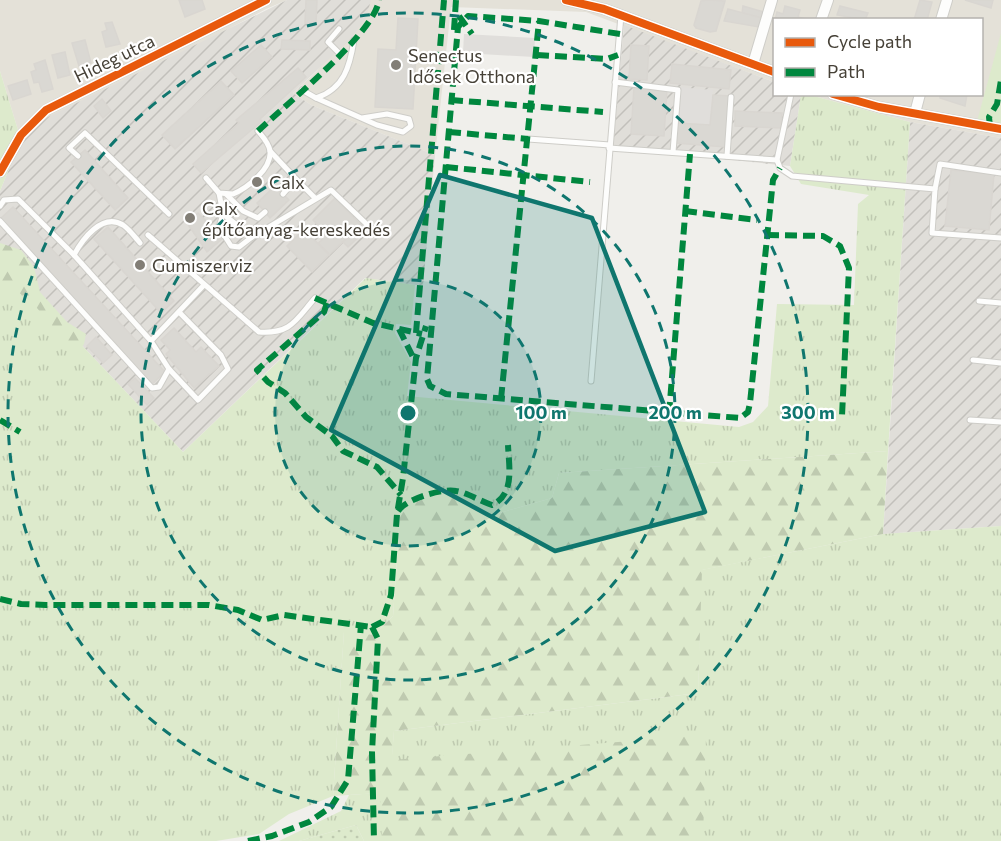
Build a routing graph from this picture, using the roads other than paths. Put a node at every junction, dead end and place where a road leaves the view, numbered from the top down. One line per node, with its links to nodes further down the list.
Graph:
1 (266, 0): 33 (street, Hideg utca)
2 (566, 0): 6 (street)
3 (772, 0): 13 (street)
4 (828, 0): 8 (street)
5 (947, 0): 9 (street)
6 (605, 4): 7 (street)
7 (621, 15): 13 (street); 15 (lane)
8 (822, 18)
9 (942, 18)
10 (339, 29): 12 (lane)
11 (354, 40): 21 (lane)
12 (340, 54)
13 (753, 64): 14 (street)
14 (773, 72)
15 (615, 82): 27 (lane); 29 (lane)
16 (302, 90): 21 (lane)
17 (791, 96): 32 (lane)
18 (840, 96): 22 (street)
19 (919, 96): 22 (street)
20 (731, 97): 31 (lane)
21 (316, 98): 23 (lane)
22 (915, 113): 24 (street)
23 (362, 118): 23 (lane)
24 (1001, 129)
25 (258, 130): 28 (lane)
26 (528, 139): 27 (lane)
27 (610, 147): 29 (lane); 62 (lane)
28 (270, 151): 36 (lane); 39 (lane)
29 (673, 152): 31 (lane)
30 (78, 156): 44 (lane)
31 (728, 156): 32 (lane)
32 (777, 160): 37 (lane)
33 (0, 172)
34 (1001, 173): 37 (lane)
35 (206, 178): 38 (lane)
36 (296, 179): 40 (lane); 41 (lane)
37 (935, 189): 50 (lane)
38 (219, 193): 39 (lane); 45 (lane)
39 (226, 194): 43 (lane)
40 (283, 194)
41 (315, 198): 48 (lane); 49 (lane)
42 (0, 206): 52 (lane)
43 (265, 212)
44 (169, 214)
45 (223, 214): 49 (lane); 49 (lane)
46 (0, 221): 61 (lane)
47 (148, 235): 53 (lane)
48 (378, 235)
49 (252, 237)
50 (1001, 238)
51 (140, 243): 52 (lane)
52 (74, 255): 58 (lane)
53 (204, 285): 54 (lane); 57 (lane)
54 (315, 298)
55 (979, 301): 56 (lane)
56 (1001, 303)
57 (179, 312): 58 (lane); 61 (lane)
58 (151, 340): 61 (lane)
59 (973, 360): 60 (lane)
60 (1001, 363)
61 (169, 369)
62 (591, 381)
63 (970, 420): 64 (lane)
64 (1001, 422)

